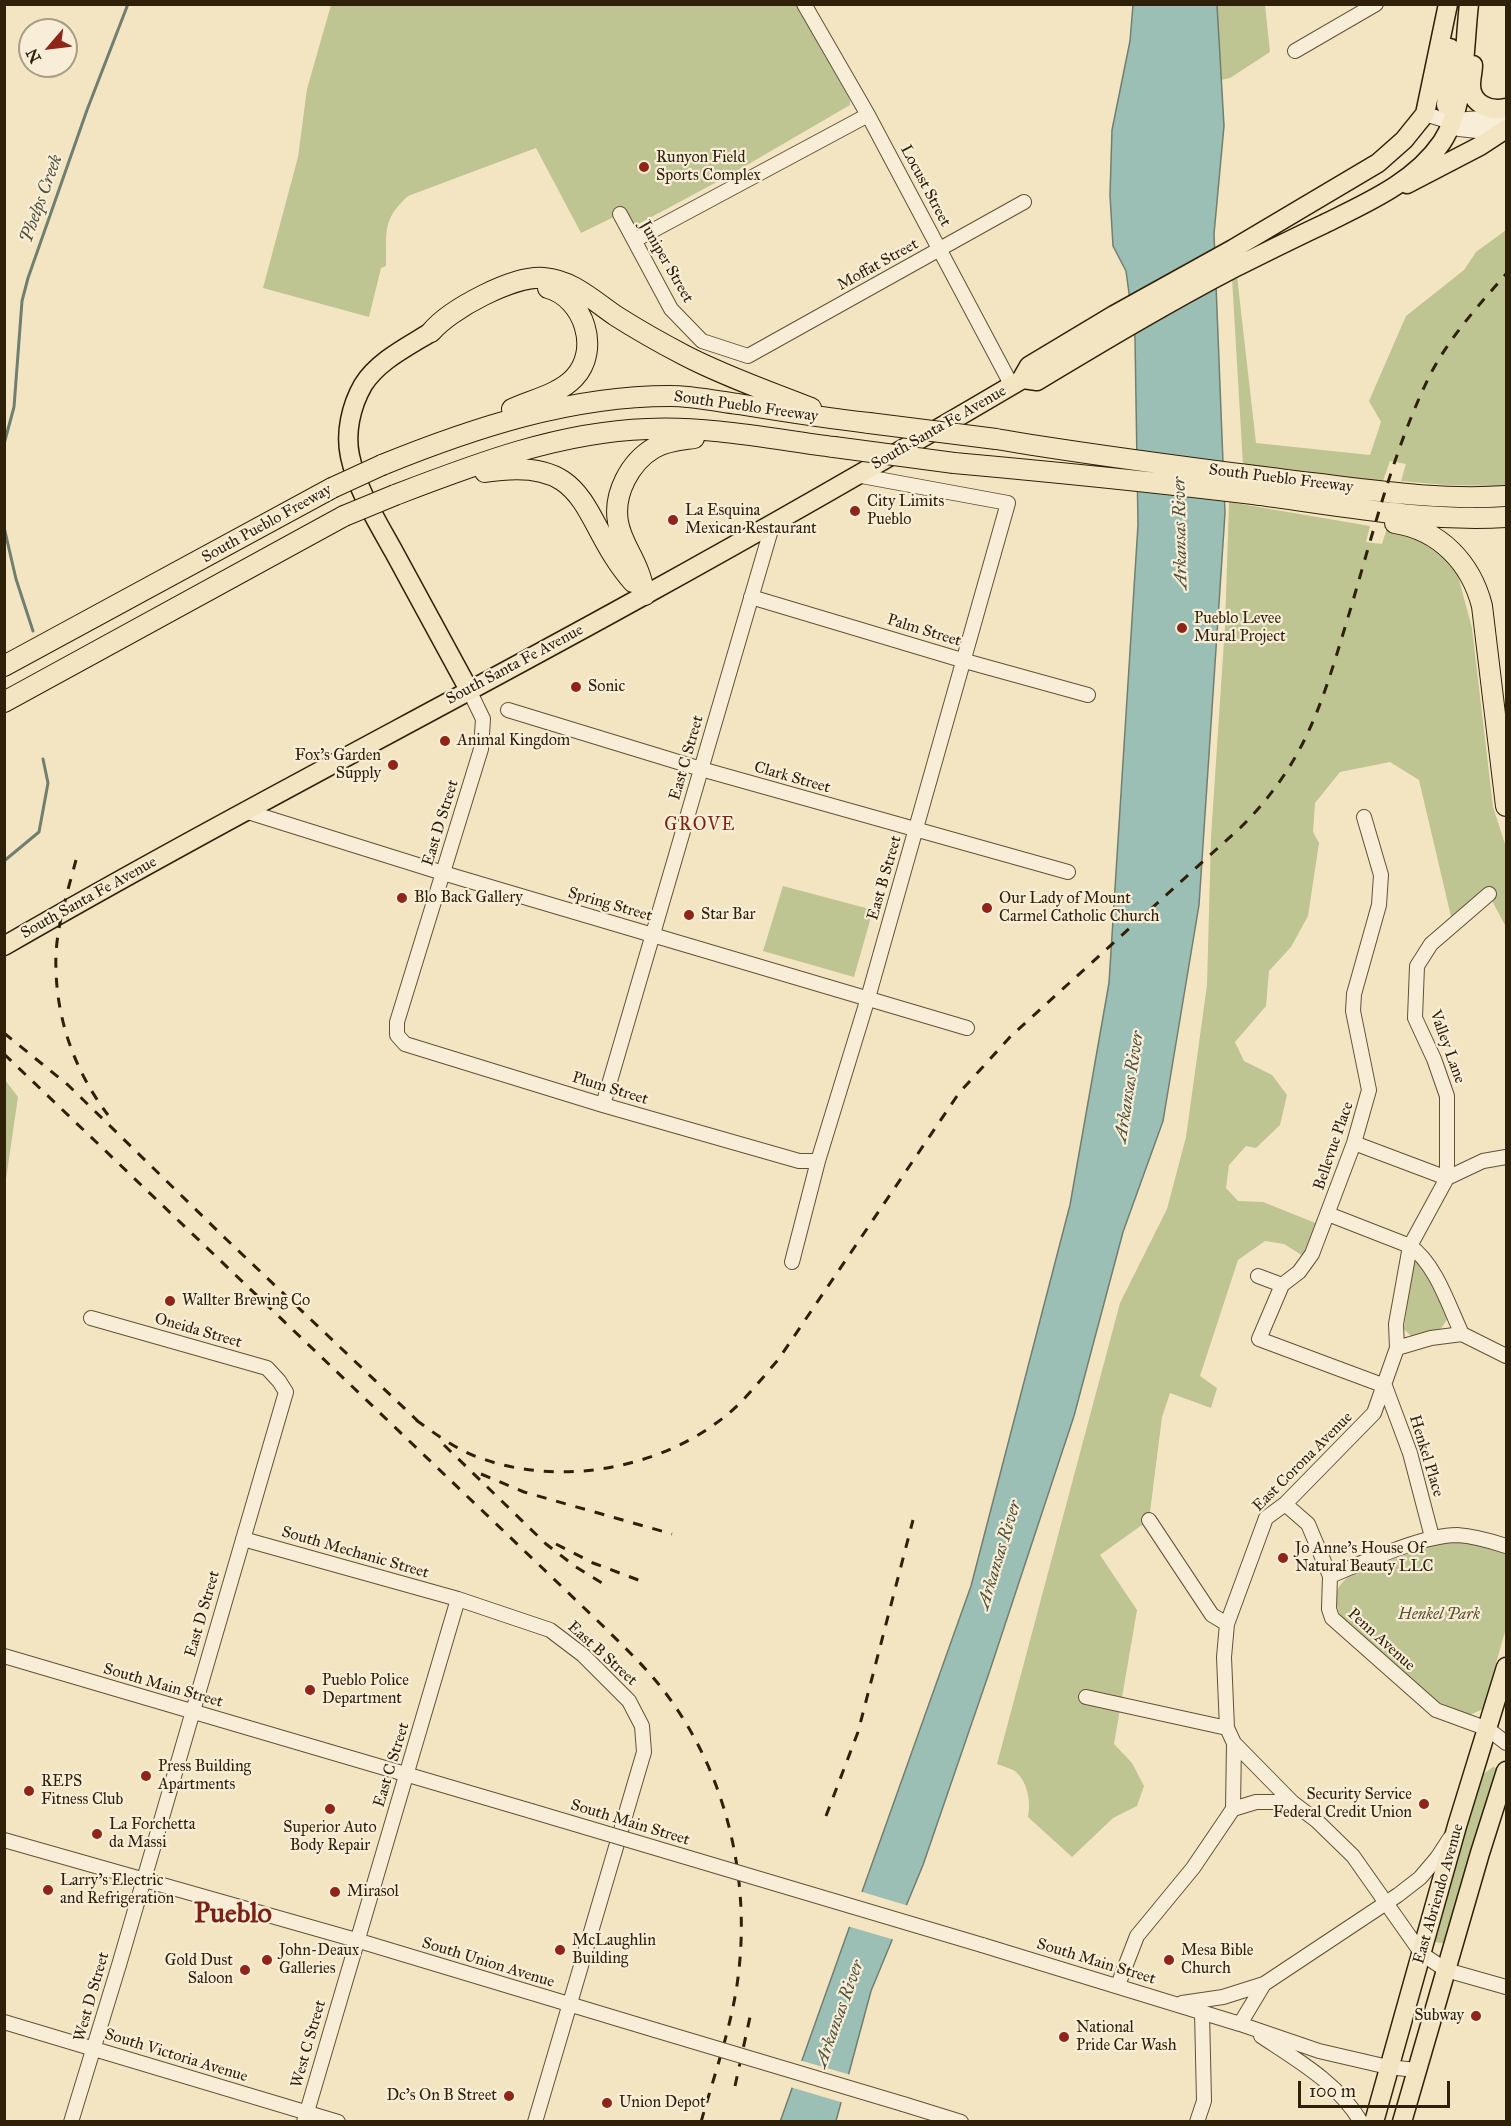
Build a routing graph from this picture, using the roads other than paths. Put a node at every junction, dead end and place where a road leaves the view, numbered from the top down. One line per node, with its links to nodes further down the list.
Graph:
1 (804, 4): 9 (street, Locust Street)
2 (1376, 4): 5 (street)
3 (1449, 4): 8 (main road); 10 (main road)
4 (1470, 4): 6 (main road, South Santa Fe Avenue)
5 (1295, 51)
6 (1464, 52): 7 (main road); 10 (main road, South Santa Fe Avenue)
7 (1506, 109): 10 (street)
8 (1425, 114): 10 (street); 18 (main road, South Santa Fe Avenue)
9 (868, 115): 16 (street); 17 (street, Locust Street)
10 (1451, 122): 11 (street); 13 (main road, South Santa Fe Avenue)
11 (1506, 124)
12 (1506, 129): 13 (main road)
13 (1381, 196): 18 (main road, South Santa Fe Avenue)
14 (1024, 202): 17 (street, Moffat Street)
15 (620, 214): 16 (street, Juniper Street)
16 (634, 240): 20 (street, Juniper Street)
17 (940, 249): 20 (street, Moffat Street); 21 (street, Locust Street)
18 (1116, 323): 21 (main road, South Santa Fe Avenue)
19 (431, 332): 22 (highway); 24 (highway); 36 (main road)
20 (748, 356)
21 (1018, 383): 25 (main road, South Santa Fe Avenue)
22 (844, 420): 24 (highway, South Pueblo Freeway); 27 (highway, South Pueblo Freeway, bridge)
23 (804, 443): 26 (highway, South Pueblo Freeway); 27 (highway, South Pueblo Freeway, bridge); 32 (highway)
24 (412, 453): 35 (highway, South Pueblo Freeway, bridge)
25 (856, 475): 31 (main road, South Santa Fe Avenue); 34 (street, East B Street)
26 (432, 480): 32 (highway); 38 (highway, South Pueblo Freeway, bridge)
27 (1251, 485): 28 (highway, South Pueblo Freeway); 29 (highway, South Pueblo Freeway)
28 (1506, 496)
29 (1295, 500): 30 (highway, South Pueblo Freeway); 41 (highway)
30 (1506, 517)
31 (772, 524): 32 (main road, South Santa Fe Avenue); 33 (street, East C Street)
32 (645, 595): 36 (main road, South Santa Fe Avenue)
33 (751, 597): 34 (street, Palm Street); 40 (street, East C Street)
34 (965, 661): 37 (street, Palm Street); 44 (street, East B Street)
35 (4, 666)
36 (469, 690): 42 (main road, South Santa Fe Avenue); 46 (street, East D Street)
37 (1088, 695)
38 (4, 702)
39 (508, 710): 40 (street, Clark Street)
40 (701, 769): 44 (street, Clark Street); 48 (street, East C Street)
41 (1506, 807)
42 (245, 811): 46 (street, Spring Street); 49 (main road, South Santa Fe Avenue)
43 (1364, 817): 54 (street, Bellevue Place)
44 (915, 830): 45 (street, Clark Street); 50 (street, East B Street)
45 (1068, 872)
46 (443, 873): 48 (street, Spring Street); 52 (street, East D Street)
47 (1489, 894): 57 (street, Valley Lane)
48 (652, 935): 50 (street, Spring Street); 53 (street, East C Street)
49 (4, 946)
50 (868, 998): 51 (street, Spring Street); 56 (street, East B Street)
51 (967, 1028)
52 (397, 1035): 53 (street, Plum Street)
53 (603, 1105): 56 (street, Plum Street)
54 (1354, 1143): 57 (street); 58 (street, Bellevue Place)
55 (1506, 1156): 57 (street)
56 (818, 1161): 60 (street, East B Street)
57 (1448, 1178): 59 (street, East Corona Avenue)
58 (1328, 1215): 59 (street); 62 (street, Bellevue Place)
59 (1410, 1246): 64 (street); 65 (street, East Corona Avenue)
60 (792, 1262)
61 (1258, 1276): 62 (street)
62 (1282, 1285): 67 (street, Bellevue Place)
63 (91, 1317): 68 (street, Oneida Street)
64 (1462, 1334): 65 (street); 66 (street)
65 (1397, 1348): 67 (street, East Corona Avenue)
66 (1506, 1356)
67 (1384, 1386): 69 (street, East Corona Avenue); 71 (street, Henkel Place)
68 (285, 1392): 72 (street, East D Street)
69 (1285, 1504): 74 (street, Penn Avenue); 76 (street, East Corona Avenue)
70 (1149, 1520): 76 (street)
71 (1432, 1537): 73 (street); 74 (street)
72 (243, 1539): 75 (street, South Mechanic Street); 80 (street, East D Street)
73 (1506, 1546)
74 (1330, 1576): 82 (street, Penn Avenue)
75 (458, 1599): 86 (street, East C Street); 99 (street, East B Street)
76 (1227, 1623): 81 (street, East Corona Avenue)
77 (4, 1656): 80 (street, South Main Street)
78 (1506, 1666): 82 (main road, East Abriendo Avenue)
79 (1086, 1697): 81 (street)
80 (192, 1711): 86 (street, South Main Street); 91 (street, East D Street)
81 (1227, 1728): 83 (street, East Corona Avenue)
82 (1488, 1729): 84 (street, Penn Avenue); 89 (main road, East Abriendo Avenue)
83 (1234, 1743): 87 (street); 88 (street, East Corona Avenue)
84 (1506, 1743)
85 (1506, 1771): 95 (main road, East Abriendo Avenue)
86 (406, 1774): 93 (street, East C Street); 97 (street, South Main Street, bridge)
87 (1292, 1802): 88 (street); 92 (street)
88 (1233, 1809): 97 (street)
89 (1458, 1826): 92 (street); 94 (main road, East Abriendo Avenue)
90 (4, 1840): 91 (street, South Union Avenue)
91 (143, 1881): 93 (street, South Union Avenue); 104 (street, West D Street)
92 (1387, 1904): 94 (street); 96 (street)
93 (356, 1940): 99 (street, South Union Avenue); 108 (street, West C Street)
94 (1422, 1954): 95 (street); 105 (main road, East Abriendo Avenue)
95 (1446, 1970): 98 (street); 106 (main road, East Abriendo Avenue)
96 (1264, 1984): 100 (street); 103 (street)
97 (1118, 1985): 100 (street, South Main Street)
98 (1506, 1987)
99 (568, 2004): 107 (street, South Union Avenue, bridge); 111 (street, East B Street)
100 (1177, 2004): 101 (street, South Main Street)
101 (1202, 2012): 103 (street, South Main Street); 114 (street)
102 (4, 2022): 104 (street, South Victoria Avenue)
103 (1242, 2024): 105 (street, South Main Street); 115 (street, South Main Street)
104 (94, 2049): 108 (street, South Victoria Avenue); 109 (street, West D Street)
105 (1388, 2067): 106 (street, South Main Street); 116 (main road, East Abriendo Avenue)
106 (1416, 2070): 117 (main road, East Abriendo Avenue)
107 (917, 2108): 112 (street); 113 (street, South Union Avenue)
108 (305, 2117): 110 (street, South Victoria Avenue)
109 (71, 2121)
110 (338, 2121)
111 (535, 2121)
112 (912, 2121)
113 (961, 2121)
114 (1197, 2121)
115 (1361, 2121)
116 (1374, 2121)
117 (1402, 2121)

